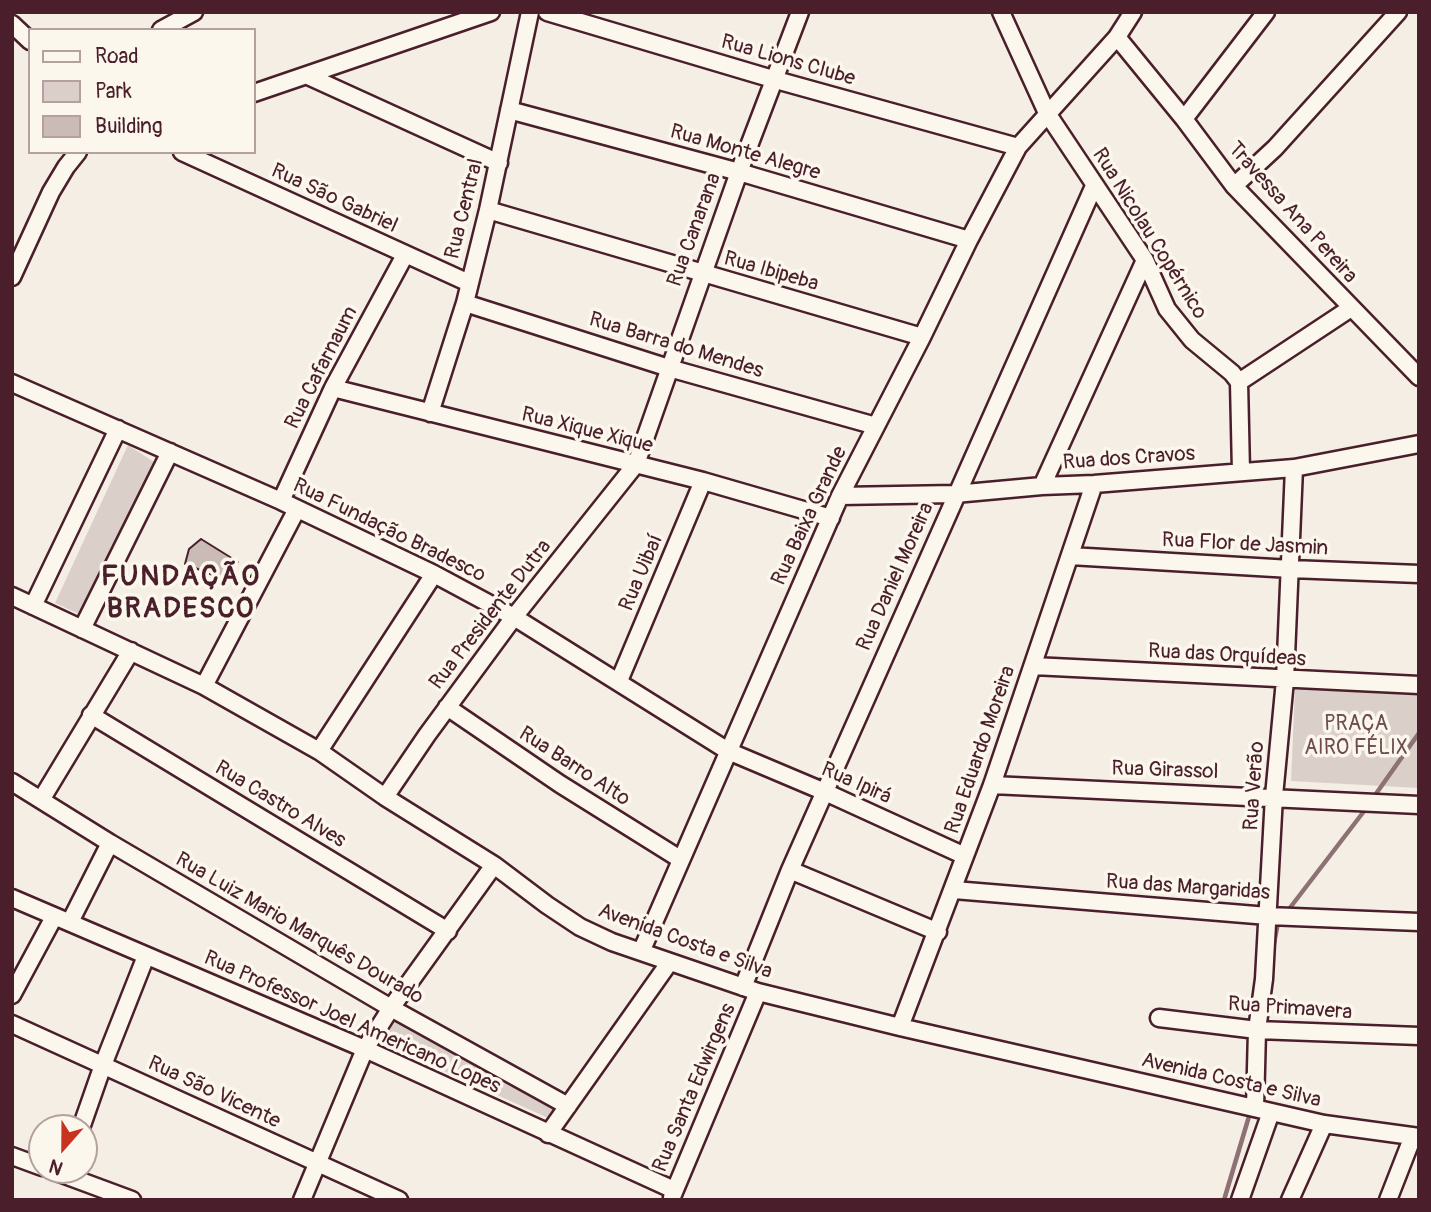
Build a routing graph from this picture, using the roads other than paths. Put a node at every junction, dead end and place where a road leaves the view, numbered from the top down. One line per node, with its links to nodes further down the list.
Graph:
1 (194, 12): 11 (street)
2 (491, 12): 14 (street)
3 (530, 12): 17 (street, Rua Central)
4 (547, 12): 15 (street, Rua Lions Clube)
5 (800, 12): 15 (street, Rua Canarana)
6 (1001, 12): 18 (street, Rua Nicolau Copérnico)
7 (1133, 12): 12 (street, Rua Baixa Grande)
8 (1266, 12): 19 (street)
9 (1398, 12): 26 (street)
10 (12, 24): 13 (street)
11 (165, 28)
12 (1117, 37): 18 (street, Rua Baixa Grande); 19 (street, Travessa Ana Pereira)
13 (28, 39)
14 (308, 76): 16 (street); 23 (street)
15 (776, 80): 20 (street, Rua Lions Clube); 24 (street, Rua Canarana)
16 (256, 92)
17 (509, 110): 23 (street, Rua Central); 24 (street, Rua Monte Alegre)
18 (1047, 113): 20 (street, Rua Baixa Grande); 25 (street, Rua Nicolau Copérnico)
19 (1184, 119): 26 (street, Travessa Ana Pereira)
20 (1018, 146): 28 (street, Rua Baixa Grande)
21 (76, 154): 32 (street)
22 (186, 154): 29 (street, Rua São Gabriel)
23 (499, 163): 27 (street, Rua Central)
24 (738, 172): 28 (street, Rua Monte Alegre); 31 (street, Rua Canarana)
25 (1094, 186): 30 (street, Rua Nicolau Copérnico); 53 (street, Rua Daniel Moreira)
26 (1234, 186): 35 (street, Travessa Ana Pereira)
27 (488, 209): 31 (street, Rua Ibipeba); 33 (street, Rua Central)
28 (968, 240): 36 (street, Rua Baixa Grande)
29 (405, 256): 33 (street, Rua São Gabriel); 41 (street, Rua Cafarnaum)
30 (1144, 260): 39 (street, Rua Nicolau Copérnico); 52 (street)
31 (702, 274): 36 (street, Rua Ibipeba); 37 (street, Rua Canarana)
32 (12, 277)
33 (469, 283): 34 (street, Rua Central)
34 (465, 303): 37 (street, Rua Barra do Mendes); 42 (street, Rua Central)
35 (1351, 308): 38 (street, Travessa Ana Pereira); 39 (street)
36 (922, 338): 43 (street, Rua Baixa Grande)
37 (668, 368): 43 (street, Rua Barra do Mendes); 47 (street, Rua Canarana)
38 (1419, 377)
39 (1240, 382): 49 (street)
40 (12, 383): 44 (street, Rua Fundação Bradesco)
41 (333, 388): 42 (street, Rua Xique Xique); 55 (street, Rua Cafarnaum)
42 (430, 413): 47 (street, Rua Xique Xique)
43 (876, 426): 54 (street, Rua Baixa Grande)
44 (117, 429): 46 (street, Rua Fundação Bradesco); 62 (street)
45 (1419, 444): 48 (street, Rua dos Cravos)
46 (170, 452): 55 (street, Rua Fundação Bradesco); 64 (street)
47 (636, 464): 50 (street, Rua Xique Xique); 63 (street, Rua Presidente Dutra)
48 (1294, 468): 49 (street, Rua dos Cravos); 59 (street, Rua Verão)
49 (1241, 472): 51 (street, Rua dos Cravos)
50 (703, 481): 57 (street, Rua Xique Xique); 68 (street, Rua Uibaí)
51 (1094, 485): 52 (street, Rua dos Cravos); 58 (street, Rua Eduardo Moreira)
52 (1042, 486): 53 (street, Rua dos Cravos)
53 (955, 494): 54 (street, Rua dos Cravos); 77 (street, Rua Daniel Moreira)
54 (840, 496): 57 (street, Rua Baixa Grande)
55 (281, 501): 56 (street, Rua Fundação Bradesco)
56 (297, 509): 61 (street, Rua Fundação Bradesco); 70 (street)
57 (831, 517): 74 (street, Rua Baixa Grande)
58 (1070, 556): 59 (street, Rua Flor de Jasmin); 66 (street, Rua Eduardo Moreira)
59 (1291, 569): 60 (street, Rua Flor de Jasmin); 67 (street, Rua Verão)
60 (1419, 573)
61 (433, 574): 63 (street, Rua Fundação Bradesco); 73 (street)
62 (19, 603): 64 (street, Avenida Costa e Silva)
63 (514, 617): 68 (street, Rua Fundação Bradesco); 71 (street, Rua Presidente Dutra)
64 (82, 629): 65 (street, Avenida Costa e Silva)
65 (131, 650): 70 (street, Avenida Costa e Silva); 72 (street)
66 (1032, 666): 67 (street, Rua das Orquídeas); 76 (street, Rua Eduardo Moreira)
67 (1285, 680): 69 (street, Rua das Orquídeas); 78 (street, Rua Verão)
68 (619, 681): 74 (street, Rua Fundação Bradesco)
69 (1419, 685)
70 (204, 686): 73 (street, Avenida Costa e Silva)
71 (447, 708): 79 (street, Rua Presidente Dutra); 84 (street, Rua Barro Alto)
72 (91, 715): 80 (street); 93 (street, Rua Castro Alves)
73 (319, 751): 79 (street, Avenida Costa e Silva)
74 (728, 751): 77 (street, Rua Ipirá); 84 (street, Rua Baixa Grande)
75 (12, 782): 80 (street, Rua Luiz Mario Marquês Dourado)
76 (992, 785): 78 (street, Rua Girassol); 83 (street, Rua Eduardo Moreira)
77 (825, 792): 83 (street, Rua Ipirá); 86 (street, Rua Daniel Moreira)
78 (1274, 796): 81 (street, Rua Girassol); 89 (street, Rua Verão)
79 (386, 797): 85 (street, Avenida Costa e Silva)
80 (41, 800): 82 (street, Rua Luiz Mario Marquês Dourado)
81 (1419, 804)
82 (110, 843): 91 (street); 100 (street, Rua Luiz Mario Marquês Dourado)
83 (965, 856): 87 (street, Rua Eduardo Moreira)
84 (680, 859): 95 (street, Rua Baixa Grande)
85 (494, 865): 93 (street); 95 (street, Avenida Costa e Silva)
86 (790, 870): 94 (street); 98 (street, Rua Daniel Moreira)
87 (954, 890): 89 (street, Rua das Margaridas); 94 (street, Rua Eduardo Moreira)
88 (12, 898): 90 (street, Rua Professor Joel Americano Lopes)
89 (1268, 916): 92 (street, Rua das Margaridas); 104 (street, Rua Verão)
90 (54, 917): 91 (street, Rua Professor Joel Americano Lopes); 99 (street)
91 (70, 922): 96 (street, Rua Professor Joel Americano Lopes)
92 (1419, 922)
93 (448, 931): 100 (street)
94 (938, 932): 103 (street, Rua Eduardo Moreira)
95 (641, 952): 97 (street, Avenida Costa e Silva)
96 (146, 956): 106 (street, Rua Professor Joel Americano Lopes); 107 (street)
97 (669, 963): 98 (street, Avenida Costa e Silva); 108 (street)
98 (750, 990): 103 (street, Avenida Costa e Silva); 117 (street, Rua Santa Edwirgens)
99 (12, 996)
100 (391, 1008): 106 (street); 108 (street, Rua Luiz Mario Marquês Dourado)
101 (1159, 1018): 104 (street, Rua Primavera)
102 (12, 1024): 107 (street, Rua São Vicente)
103 (900, 1027): 109 (street, Avenida Costa e Silva)
104 (1257, 1031): 105 (street, Rua Primavera); 109 (street, Rua Verão)
105 (1419, 1036)
106 (365, 1049): 113 (street, Rua Professor Joel Americano Lopes); 115 (street)
107 (103, 1065): 111 (street); 115 (street, Rua São Vicente)
108 (568, 1106): 113 (street)
109 (1255, 1108): 110 (street, Avenida Costa e Silva)
110 (1271, 1112): 112 (street, Avenida Costa e Silva); 121 (street)
111 (86, 1114)
112 (1324, 1124): 114 (street, Avenida Costa e Silva); 122 (street)
113 (548, 1133): 117 (street, Rua Professor Joel Americano Lopes)
114 (1416, 1137): 123 (street)
115 (316, 1163): 119 (street); 120 (street, Rua São Vicente)
116 (91, 1184): 118 (street)
117 (673, 1195)
118 (132, 1200)
119 (302, 1200)
120 (399, 1200)
121 (1240, 1200)
122 (1290, 1200)
123 (1388, 1200)

